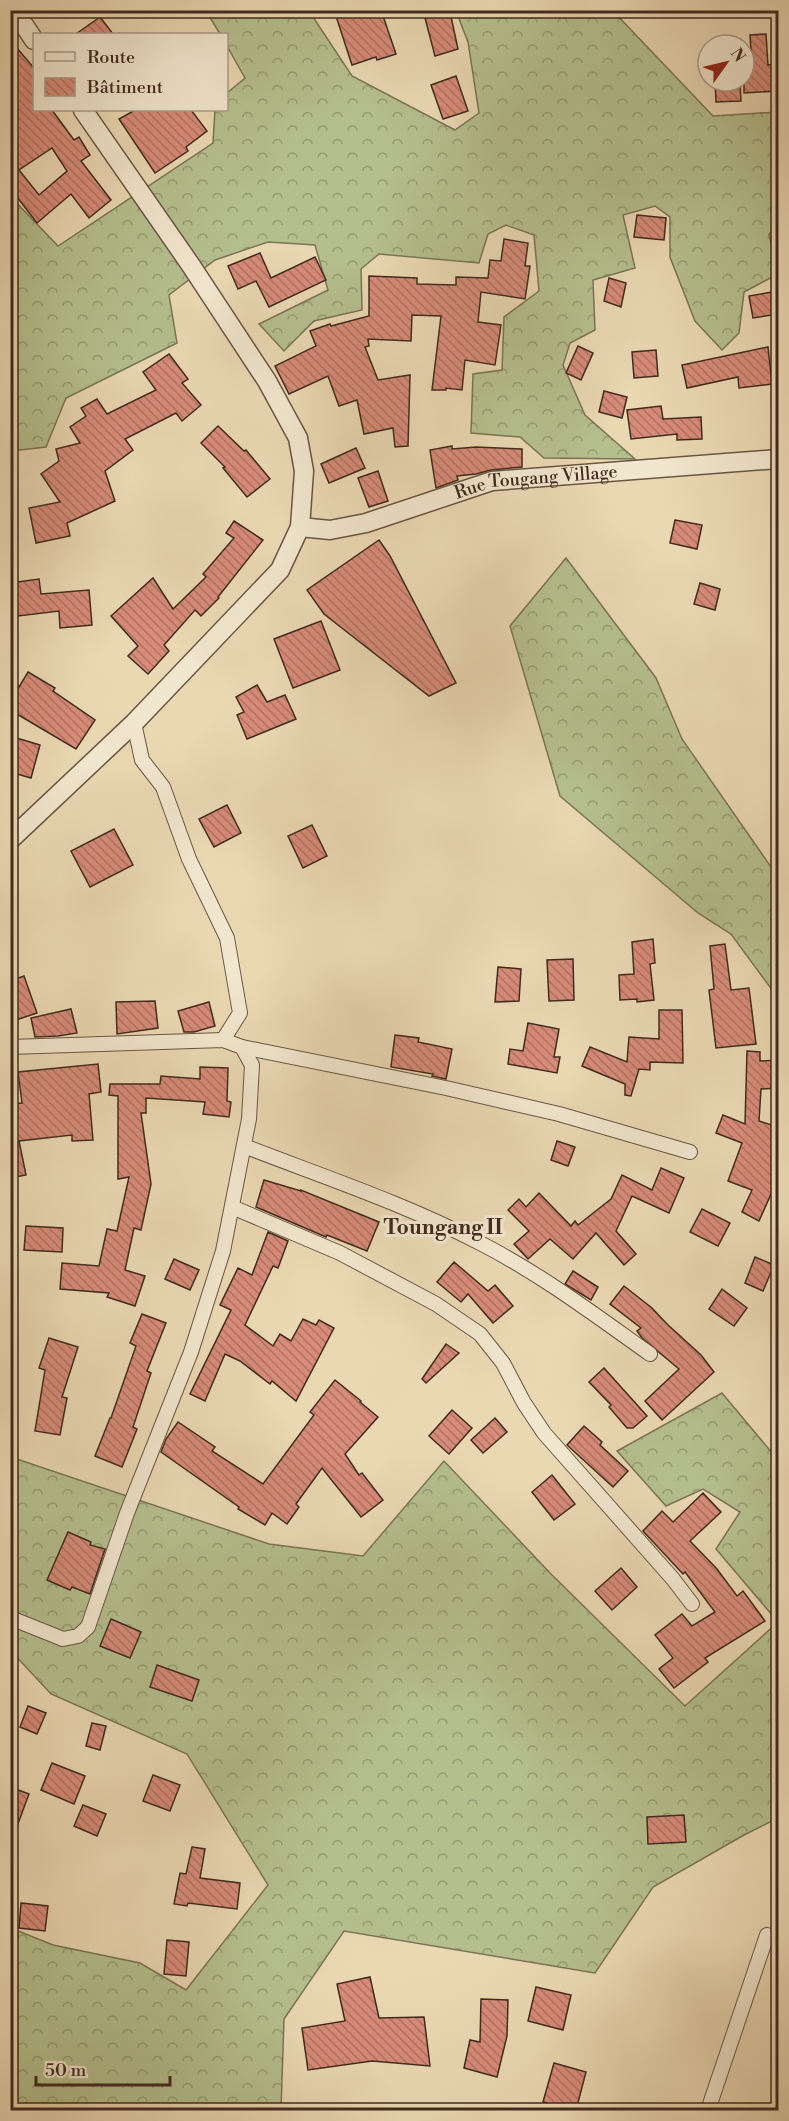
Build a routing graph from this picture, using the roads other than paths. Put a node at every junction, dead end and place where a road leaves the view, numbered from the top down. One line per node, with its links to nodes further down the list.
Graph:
1 (14, 10): 2 (street)
2 (33, 38)
3 (84, 111): 5 (street)
4 (778, 459): 5 (street, Rue Tougang Village)
5 (300, 527): 6 (street)
6 (134, 723): 7 (street); 8 (street)
7 (10, 840)
8 (223, 1040): 9 (street); 10 (street)
9 (10, 1047)
10 (242, 1047): 11 (street); 12 (street)
11 (244, 1146): 13 (street); 14 (street)
12 (690, 1152)
13 (232, 1207): 15 (street); 16 (street)
14 (650, 1354)
15 (692, 1604)
16 (10, 1620)
17 (768, 1935): 18 (street)
18 (708, 2110)

